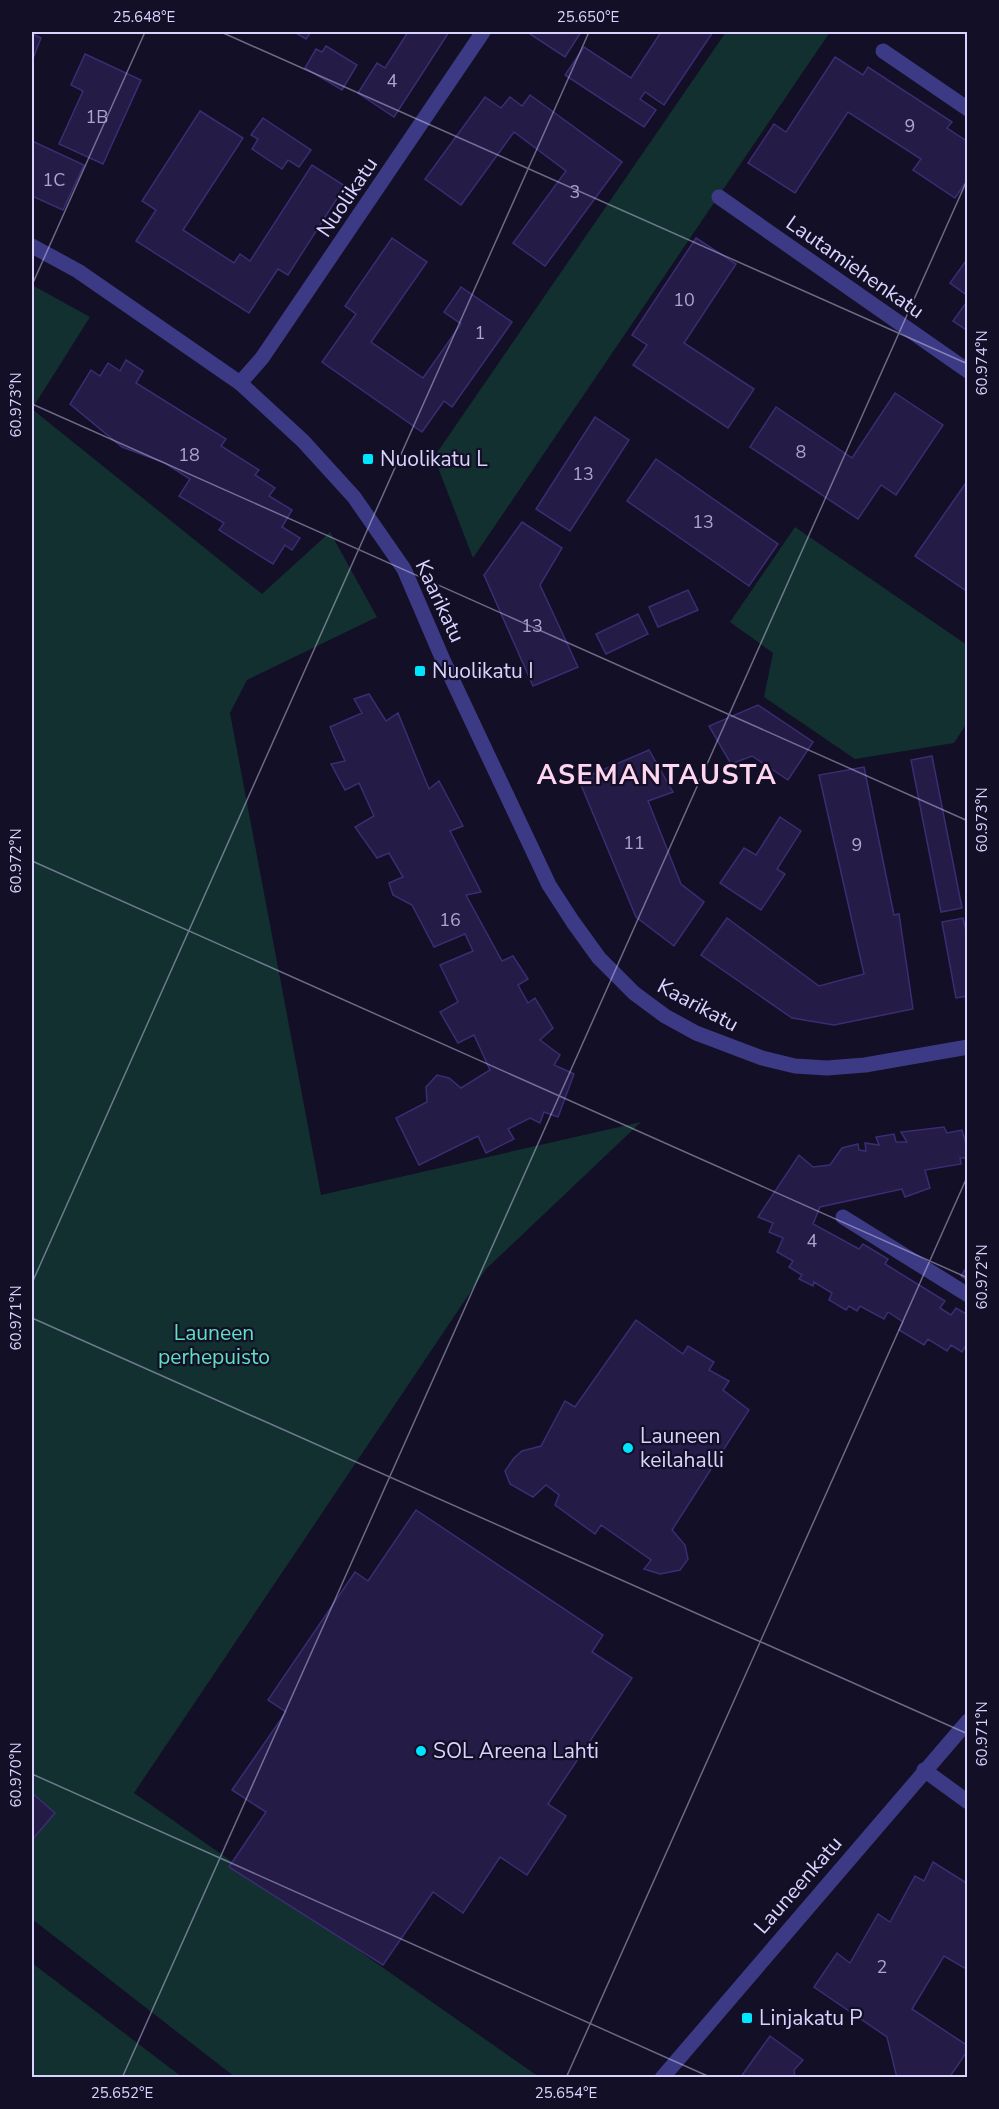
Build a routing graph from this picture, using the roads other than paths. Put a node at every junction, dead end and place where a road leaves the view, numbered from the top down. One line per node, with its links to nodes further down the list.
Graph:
1 (483, 32): 7 (street, Nuolikatu)
2 (883, 51): 3 (street)
3 (968, 109)
4 (719, 196): 6 (street, Lautamiehenkatu)
5 (32, 246): 7 (street, Kaarikatu)
6 (968, 371)
7 (240, 383): 8 (street, Kaarikatu)
8 (968, 1047)
9 (843, 1216): 10 (street)
10 (968, 1295)
11 (968, 1721): 12 (street, Launeenkatu)
12 (924, 1770): 13 (street); 14 (street, Launeenkatu)
13 (968, 1802)
14 (662, 2078)

